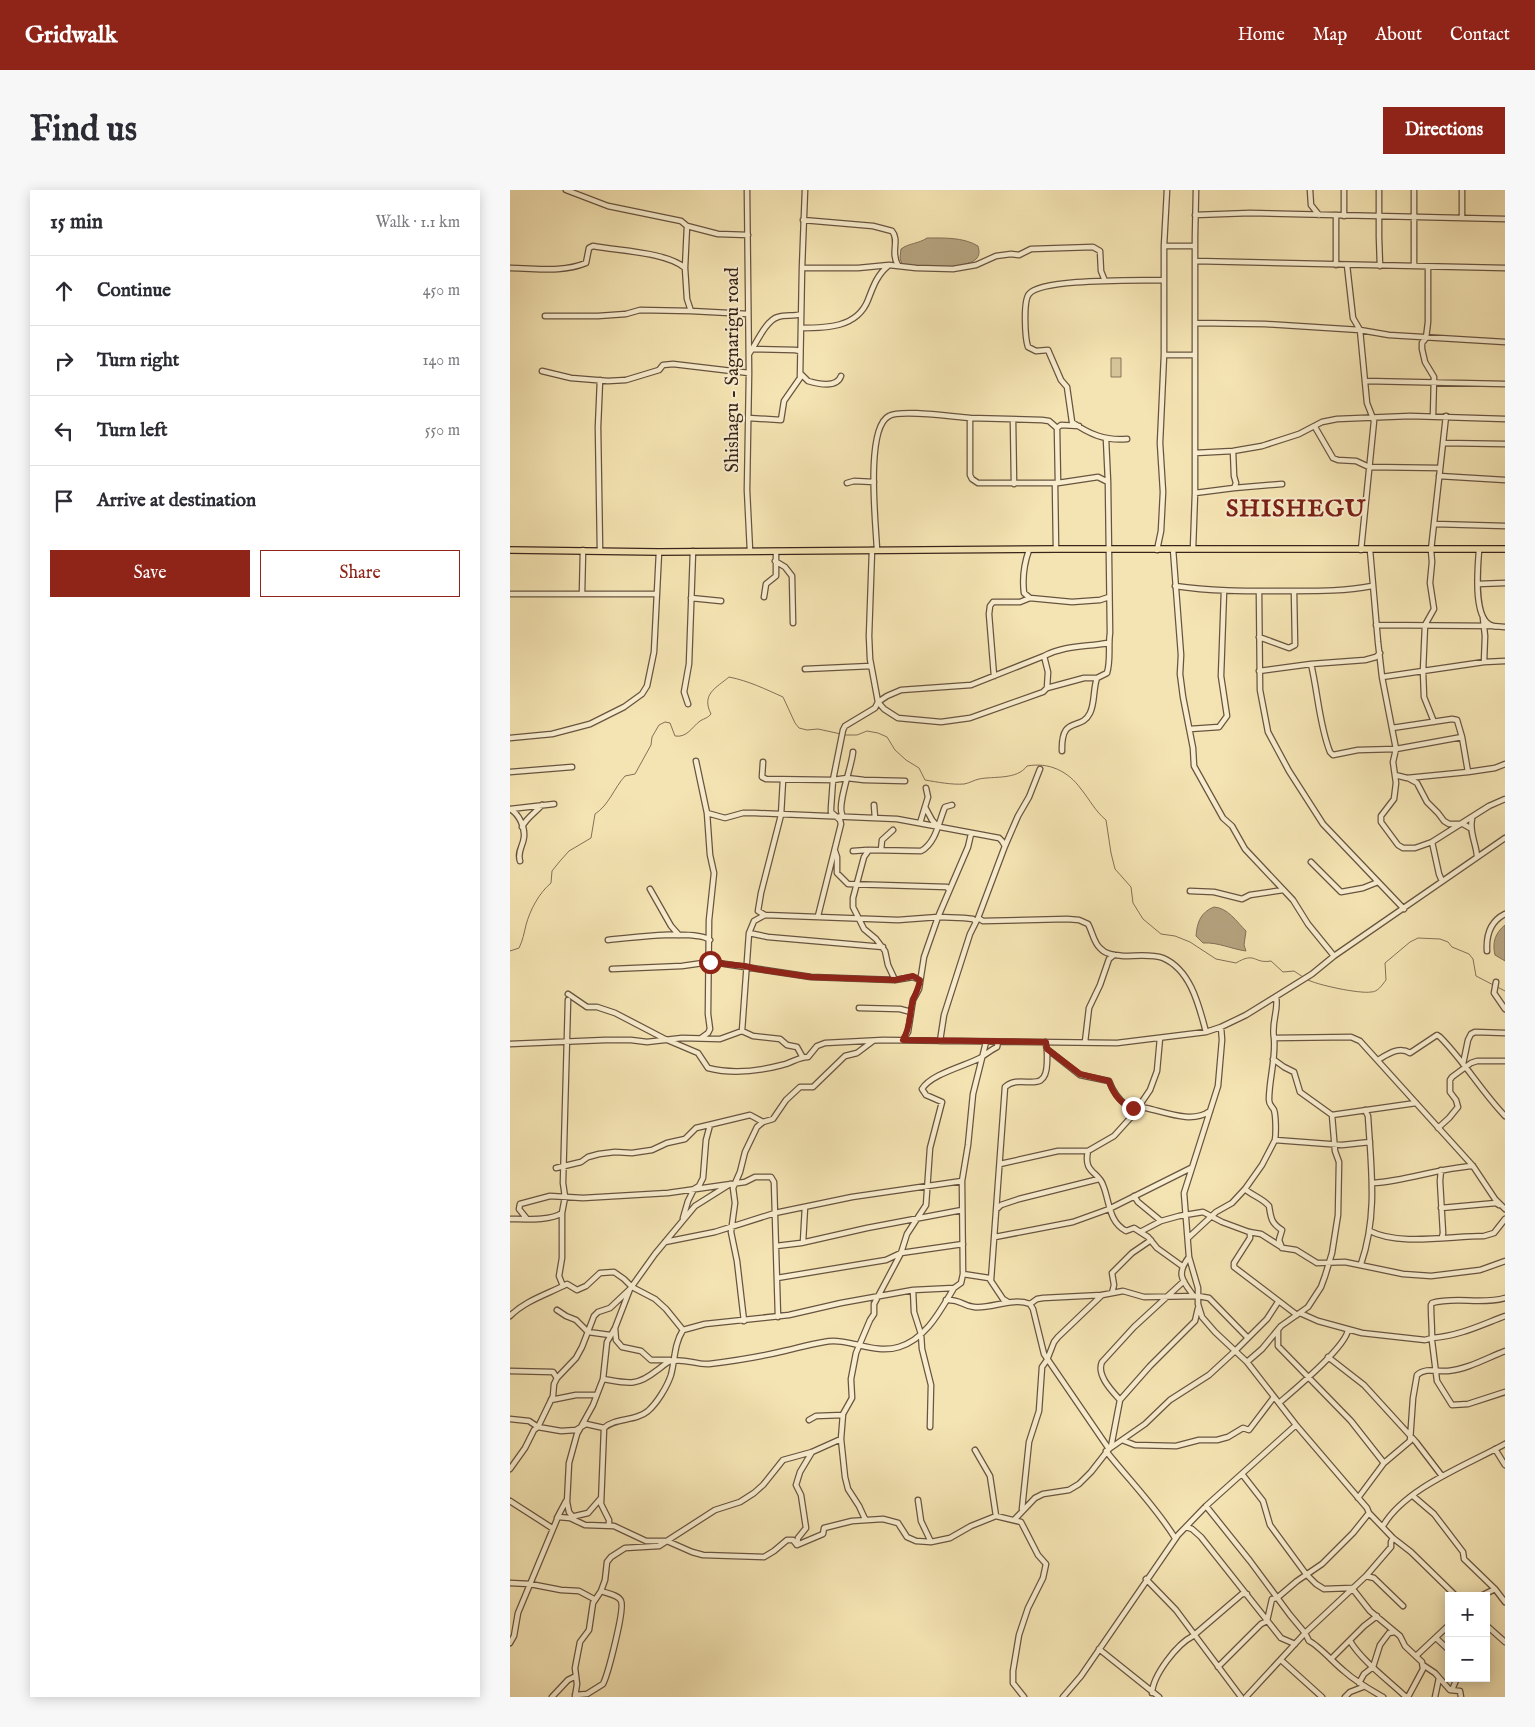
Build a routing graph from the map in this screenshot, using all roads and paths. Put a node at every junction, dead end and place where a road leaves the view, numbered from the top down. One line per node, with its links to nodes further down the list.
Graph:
1 (566, 190): 20 (street)
2 (747, 190): 21 (street, Shishagu - Sagnarigu road)
3 (805, 190): 19 (street)
4 (1167, 190): 22 (street)
5 (1196, 190): 11 (street)
6 (1310, 190): 12 (street)
7 (1344, 190): 14 (street)
8 (1379, 190): 15 (street)
9 (1414, 190): 16 (street)
10 (1462, 190): 17 (street)
11 (1195, 214): 12 (street); 23 (street)
12 (1319, 215): 13 (street)
13 (1336, 215): 14 (street); 25 (street)
14 (1344, 216): 15 (street)
15 (1379, 216): 16 (street); 29 (street)
16 (1414, 217): 17 (street); 30 (street)
17 (1462, 218): 18 (street)
18 (1505, 219)
19 (803, 220): 27 (street); 34 (street)
20 (687, 226): 21 (street); 33 (street)
21 (748, 235): 39 (street, Shishagu - Sagnarigu road)
22 (1164, 246): 23 (street); 36 (street)
23 (1195, 246): 24 (street)
24 (1195, 261): 25 (street); 42 (street)
25 (1336, 264): 28 (street)
26 (889, 265): 27 (street); 34 (street); 43 (street)
27 (898, 265): 37 (street)
28 (1347, 265): 29 (street); 44 (street)
29 (1380, 266): 30 (street)
30 (1414, 266): 31 (street)
31 (1428, 267): 35 (street); 45 (street)
32 (510, 268): 33 (street)
33 (685, 268): 38 (street)
34 (802, 268): 40 (street)
35 (1505, 268)
36 (1163, 280): 37 (street); 50 (street)
37 (1105, 281): 67 (street)
38 (691, 310): 39 (street); 41 (street)
39 (748, 314): 49 (street, Shishagu - Sagnarigu road)
40 (801, 314): 43 (street); 47 (street)
41 (545, 316)
42 (1195, 323): 44 (street); 51 (street)
43 (801, 328): 48 (street)
44 (1360, 330): 45 (street); 57 (street)
45 (1426, 338): 46 (street); 58 (street)
46 (1505, 342)
47 (753, 349): 48 (street); 49 (street)
48 (800, 351): 53 (street)
49 (749, 355): 54 (street, Shishagu - Sagnarigu road)
50 (1164, 355): 51 (street); 101 (street)
51 (1195, 355): 75 (street)
52 (542, 371): 56 (street)
53 (800, 372): 55 (street); 62 (street)
54 (749, 373): 56 (street); 62 (street, Shishagu - Sagnarigu road)
55 (841, 376)
56 (600, 380): 97 (street)
57 (1365, 381): 58 (street); 64 (street)
58 (1434, 382): 59 (street); 60 (street)
59 (1505, 384)
60 (1433, 416): 61 (street); 64 (street)
61 (1446, 416): 65 (street); 72 (street)
62 (748, 418): 108 (street, Shishagu - Sagnarigu road)
63 (970, 418): 66 (street); 82 (street); 86 (street)
64 (1374, 418): 68 (street); 76 (street)
65 (1505, 419)
66 (1013, 420): 69 (street); 86 (street)
67 (1079, 426): 69 (street); 70 (street)
68 (1315, 427): 74 (street); 76 (street)
69 (1057, 428): 84 (street)
70 (1106, 439): 71 (street); 78 (street)
71 (1127, 439)
72 (1443, 442): 73 (street); 77 (street)
73 (1505, 444)
74 (1233, 451): 75 (street); 88 (street)
75 (1195, 453): 89 (street)
76 (1369, 466): 77 (street); 103 (street)
77 (1440, 468): 79 (street)
78 (1108, 471): 80 (street); 83 (street)
79 (1439, 476): 81 (street); 90 (street)
80 (1098, 478): 83 (street); 84 (street)
81 (1505, 480)
82 (874, 482): 85 (street); 98 (street)
83 (1108, 482): 100 (street)
84 (1057, 483): 86 (street); 92 (street)
85 (847, 484)
86 (1014, 484)
87 (1282, 484): 88 (street)
88 (1234, 488): 89 (street)
89 (1195, 494): 93 (street)
90 (1435, 524): 91 (street); 105 (street)
91 (1505, 526)
92 (1056, 549): 99 (main road); 100 (main road)
93 (1193, 549): 102 (main road); 103 (main road)
94 (1505, 549): 106 (main road)
95 (510, 550): 96 (main road)
96 (583, 550): 97 (main road); 120 (street)
97 (600, 550): 110 (main road)
98 (875, 550): 99 (main road); 109 (main road); 141 (street)
99 (1029, 550): 125 (street)
100 (1109, 550): 101 (main road); 123 (street)
101 (1157, 550): 102 (main road)
102 (1173, 550): 114 (street)
103 (1361, 550): 104 (main road)
104 (1370, 550): 105 (main road); 115 (street)
105 (1431, 550): 106 (main road); 130 (street)
106 (1479, 550): 112 (street)
107 (693, 551): 108 (main road); 110 (main road); 124 (street)
108 (750, 551): 109 (main road)
109 (776, 551): 111 (street)
110 (659, 552): 121 (street)
111 (775, 560): 122 (street); 128 (street)
112 (1478, 584): 113 (street); 127 (street)
113 (1505, 584)
114 (1175, 586): 116 (street); 152 (street)
115 (1372, 586): 117 (street); 129 (street)
116 (1224, 591): 118 (street); 152 (street)
117 (1294, 591): 118 (street); 134 (street)
118 (1259, 592): 134 (street)
119 (510, 594): 120 (street)
120 (582, 594): 121 (street)
121 (657, 594): 155 (street)
122 (764, 597)
123 (1109, 597): 125 (street); 135 (street)
124 (691, 598): 126 (street); 150 (street)
125 (1030, 598): 145 (street)
126 (721, 601)
127 (1483, 616): 131 (street); 133 (street)
128 (793, 623)
129 (1376, 625): 130 (street); 136 (street)
130 (1425, 625): 133 (street); 144 (street)
131 (1493, 626): 132 (street); 133 (street)
132 (1505, 627)
133 (1484, 628): 139 (street)
134 (1259, 637): 143 (street)
135 (1108, 643): 137 (street); 147 (street)
136 (1380, 653): 140 (street); 146 (street)
137 (1044, 656): 145 (street); 148 (street)
138 (1505, 661): 139 (street)
139 (1484, 662): 144 (street)
140 (1311, 664): 143 (street); 156 (street)
141 (871, 666): 142 (street); 149 (street)
142 (805, 669)
143 (1260, 671): 203 (street)
144 (1423, 671): 146 (street); 151 (street)
145 (994, 676): 149 (street)
146 (1382, 677): 153 (street)
147 (1097, 678): 148 (street); 157 (street)
148 (1047, 688): 149 (street)
149 (878, 702): 170 (street)
150 (688, 704)
151 (1434, 722): 153 (street); 154 (street)
152 (1190, 728): 208 (street)
153 (1392, 728): 156 (street)
154 (1462, 737): 156 (street); 165 (street)
155 (510, 738)
156 (1396, 749): 166 (street)
157 (1062, 751)
158 (853, 752): 167 (street)
159 (696, 761): 180 (street)
160 (763, 762): 169 (street)
161 (1505, 764): 165 (street)
162 (572, 767): 164 (street)
163 (1040, 769): 194 (street)
164 (510, 772)
165 (1468, 772): 168 (street)
166 (1395, 774): 168 (street); 193 (street)
167 (847, 778): 170 (street); 171 (street); 182 (street)
168 (1407, 778): 186 (street)
169 (783, 780): 170 (street); 181 (street)
170 (833, 780): 182 (street)
171 (905, 781)
172 (926, 788): 178 (street)
173 (1505, 798): 184 (street)
174 (554, 804): 175 (street)
175 (542, 805): 179 (street); 187 (street)
176 (874, 805): 183 (street)
177 (952, 805): 188 (street)
178 (926, 807): 185 (street); 188 (street)
179 (510, 809): 187 (street)
180 (708, 813): 181 (street); 219 (street)
181 (780, 815): 182 (street); 211 (street)
182 (839, 817): 183 (street); 195 (street)
183 (875, 818): 185 (street)
184 (1472, 819): 186 (street); 189 (street)
185 (920, 823): 188 (street)
186 (1463, 824): 189 (street); 193 (street)
187 (522, 827): 200 (street)
188 (938, 827): 191 (street); 197 (street)
189 (1470, 828): 199 (street)
190 (893, 830): 197 (street)
191 (971, 834): 194 (street); 206 (street)
192 (1505, 838): 199 (street)
193 (1432, 842): 202 (street)
194 (1004, 846): 215 (street)
195 (834, 850): 204 (street); 212 (street)
196 (869, 850): 197 (street); 198 (street); 204 (street)
197 (881, 850)
198 (853, 851)
199 (1477, 856): 202 (street)
200 (520, 861)
201 (1311, 862): 203 (street)
202 (1442, 881): 209 (street)
203 (1378, 882): 209 (street)
204 (858, 884): 206 (street); 214 (street)
205 (650, 890): 217 (street)
206 (949, 890): 213 (street)
207 (1190, 890): 208 (street)
208 (1283, 890): 224 (street)
209 (1404, 909): 224 (street)
210 (1505, 914): 221 (street)
211 (765, 915): 212 (street); 216 (street)
212 (818, 916): 214 (street)
213 (938, 917): 214 (street); 215 (street); 230 (street)
214 (859, 919): 220 (street)
215 (977, 920): 222 (street); 246 (street)
216 (748, 933): 220 (street); 227 (street)
217 (679, 935): 218 (street); 219 (street)
218 (608, 940)
219 (710, 940): 226 (street)
220 (883, 947): 229 (street)
221 (1487, 951)
222 (1107, 953): 223 (street); 225 (street)
223 (1114, 955): 225 (street); 238 (street)
224 (1334, 956): 232 (street)
225 (1109, 959): 251 (street)
226 (710, 960): 227 (street); 228 (street); 240 (street)
227 (745, 966): 229 (street); 237 (street)
228 (612, 969)
229 (895, 980): 230 (street)
230 (920, 980): 235 (street)
231 (1496, 982): 234 (street)
232 (1276, 997): 236 (street); 242 (street)
233 (859, 1008): 235 (street)
234 (1505, 1008)
235 (911, 1012): 245 (street)
236 (1221, 1027): 238 (street); 263 (street)
237 (742, 1031): 240 (street); 254 (street)
238 (1206, 1032): 241 (street)
239 (1505, 1033): 259 (street)
240 (699, 1038): 243 (street)
241 (1160, 1038): 251 (street); 261 (street)
242 (1274, 1038): 256 (street); 257 (street)
243 (665, 1039): 247 (street); 247 (street); 254 (street)
244 (874, 1040): 245 (street); 254 (street); 266 (street)
245 (903, 1040): 246 (street)
246 (940, 1041): 248 (street)
247 (567, 1042): 252 (street); 274 (street)
248 (986, 1042): 249 (street); 255 (street)
249 (998, 1042): 250 (street); 255 (street)
250 (1046, 1042): 251 (street); 253 (street)
251 (1085, 1042)
252 (510, 1044)
253 (1047, 1049): 261 (street); 273 (street)
254 (802, 1056)
255 (981, 1057): 280 (street); 284 (street)
256 (1273, 1059): 264 (street); 269 (street)
257 (1378, 1060): 259 (street); 260 (street)
258 (1505, 1061): 259 (street)
259 (1464, 1066): 265 (street); 268 (street)
260 (1416, 1103): 262 (street); 268 (street)
261 (1138, 1108): 263 (street); 272 (street)
262 (1364, 1110): 264 (street); 270 (street)
263 (1210, 1111): 277 (street)
264 (1332, 1115): 271 (street)
265 (1505, 1116)
266 (763, 1122): 267 (street); 281 (street)
267 (710, 1125): 274 (street); 285 (street)
268 (1438, 1128): 275 (street)
269 (1275, 1140): 271 (street); 286 (street)
270 (1370, 1142): 271 (street); 282 (street)
271 (1334, 1144): 324 (street)
272 (1088, 1151): 273 (street); 279 (street)
273 (1000, 1164): 290 (street)
274 (564, 1166): 276 (street); 288 (street)
275 (1474, 1166): 278 (street); 295 (street)
276 (556, 1168)
277 (1191, 1168): 287 (street); 300 (street)
278 (1441, 1170): 282 (street); 294 (street)
279 (1099, 1179): 291 (street); 296 (street)
280 (962, 1181): 284 (street); 297 (street)
281 (733, 1183): 283 (street); 289 (street); 299 (street); 308 (street)
282 (1373, 1183): 309 (street)
283 (714, 1186): 285 (street); 289 (street)
284 (926, 1186): 292 (street); 302 (street)
285 (694, 1189): 288 (street); 304 (street)
286 (1245, 1189): 301 (street); 320 (street)
287 (1134, 1196): 296 (street); 307 (street)
288 (565, 1197): 298 (street); 303 (street)
289 (707, 1198): 304 (street)
290 (998, 1200): 291 (street); 293 (street)
291 (1006, 1203): 293 (street)
292 (805, 1207): 299 (street); 316 (street)
293 (998, 1208): 312 (street)
294 (1441, 1208): 295 (street); 313 (street)
295 (1503, 1208)
296 (1109, 1209): 310 (street); 312 (street)
297 (962, 1210): 302 (street); 318 (street)
298 (562, 1213): 303 (street); 331 (street)
299 (775, 1213): 308 (street); 319 (street)
300 (1186, 1215): 301 (street); 307 (street); 314 (street)
301 (1212, 1216): 311 (street); 314 (street)
302 (917, 1218): 316 (street); 321 (street)
303 (528, 1219): 306 (street)
304 (683, 1219): 317 (street)
305 (1505, 1219): 313 (street)
306 (510, 1220)
307 (1161, 1221): 310 (street)
308 (731, 1227): 317 (street); 351 (street)
309 (1370, 1231): 313 (street); 325 (street)
310 (1140, 1232): 315 (street)
311 (1250, 1232): 320 (street); 343 (street)
312 (995, 1237): 329 (street)
313 (1442, 1237)
314 (1188, 1238): 322 (street)
315 (1152, 1240): 326 (street); 335 (street)
316 (803, 1242): 319 (street)
317 (664, 1243): 332 (street)
318 (963, 1244): 321 (street); 327 (street)
319 (776, 1246): 328 (street)
320 (1282, 1248): 324 (street)
321 (902, 1253): 328 (street); 338 (street)
322 (1189, 1257): 326 (street); 337 (street)
323 (1505, 1261): 325 (street)
324 (1329, 1262): 325 (street); 347 (street)
325 (1361, 1264)
326 (1182, 1266): 330 (street)
327 (963, 1274): 329 (street); 333 (street)
328 (777, 1278): 349 (street)
329 (991, 1280): 342 (street)
330 (1184, 1281): 337 (street); 339 (street)
331 (563, 1286): 332 (street); 348 (street)
332 (631, 1288): 352 (street); 353 (street); 356 (street)
333 (954, 1288): 334 (street); 341 (street)
334 (913, 1290): 338 (street); 357 (street)
335 (1112, 1293): 336 (street); 339 (street)
336 (1102, 1295): 344 (street); 365 (street)
337 (1195, 1295): 339 (street); 345 (street); 359 (street)
338 (878, 1296): 349 (street); 361 (street)
339 (1168, 1296): 378 (street)
340 (1505, 1298): 360 (street)
341 (946, 1300): 342 (street); 357 (street)
342 (1008, 1302): 344 (street)
343 (1278, 1302): 347 (street); 359 (street)
344 (1030, 1304): 365 (street)
345 (1198, 1304): 362 (street); 378 (street)
346 (556, 1310): 356 (street)
347 (1298, 1314): 354 (street); 355 (street)
348 (510, 1316)
349 (778, 1316): 351 (street)
350 (1505, 1316): 360 (street)
351 (744, 1321): 353 (street)
352 (615, 1328): 358 (street); 366 (street)
353 (683, 1330): 366 (street)
354 (1278, 1330): 367 (street); 370 (street)
355 (1348, 1330): 360 (street); 364 (street)
356 (588, 1332): 358 (street); 371 (street)
357 (921, 1334): 361 (street); 387 (street)
358 (610, 1335): 372 (street)
359 (1248, 1338): 362 (street)
360 (1432, 1338): 368 (street)
361 (858, 1346): 366 (street); 381 (street)
362 (1235, 1351): 367 (street); 391 (street)
363 (1505, 1351): 368 (street)
364 (1328, 1357): 370 (street); 389 (street)
365 (1047, 1360): 393 (street); 409 (street)
366 (672, 1361): 372 (street); 388 (street)
367 (1247, 1362): 376 (street)
368 (1436, 1370): 373 (street); 389 (street)
369 (510, 1371): 371 (street)
370 (1308, 1377): 379 (street); 397 (street)
371 (557, 1378): 377 (street)
372 (603, 1379): 375 (street)
373 (1505, 1392)
374 (587, 1395): 375 (street); 377 (street); 380 (street)
375 (596, 1395): 380 (street)
376 (1274, 1397): 379 (street); 391 (street)
377 (551, 1400): 385 (street)
378 (1120, 1400): 393 (street)
379 (1279, 1403): 384 (street)
380 (593, 1406): 386 (street)
381 (843, 1416): 383 (street); 390 (street)
382 (510, 1419): 385 (street)
383 (809, 1420)
384 (1296, 1425): 400 (street); 404 (street)
385 (538, 1426): 386 (street); 399 (street)
386 (581, 1426): 388 (street); 405 (street)
387 (930, 1427)
388 (604, 1428): 403 (street)
389 (1411, 1436): 397 (street); 401 (street)
390 (841, 1439): 396 (street); 414 (street)
391 (1122, 1440): 393 (street)
392 (1505, 1444): 394 (street)
393 (1109, 1449): 409 (street); 420 (street)
394 (1495, 1449): 398 (street); 401 (street)
395 (975, 1450): 411 (street)
396 (812, 1452): 422 (street); 425 (street)
397 (1384, 1463): 404 (street)
398 (1505, 1465)
399 (510, 1469)
400 (1242, 1474): 408 (street); 427 (street)
401 (1442, 1476): 402 (street)
402 (1413, 1496): 417 (street); 433 (street)
403 (601, 1498): 412 (street); 416 (street)
404 (1358, 1498): 410 (street)
405 (567, 1499): 412 (street); 413 (street)
406 (918, 1500): 423 (street)
407 (510, 1501): 419 (street)
408 (1206, 1506): 418 (street); 438 (street)
409 (1022, 1511): 415 (street)
410 (1370, 1513): 417 (street); 427 (street)
411 (996, 1516): 415 (street); 423 (street)
412 (572, 1517): 413 (street); 416 (street)
413 (557, 1518): 419 (street)
414 (864, 1519): 423 (street); 425 (street)
415 (1014, 1520): 470 (street)
416 (609, 1526): 422 (street)
417 (1383, 1526): 421 (street)
418 (1186, 1527): 420 (street); 437 (street)
419 (552, 1528): 431 (street)
420 (1175, 1538): 429 (street)
421 (1394, 1538): 424 (street); 426 (street)
422 (666, 1541): 425 (street); 434 (street)
423 (931, 1542)
424 (1400, 1543): 426 (street); 435 (street)
425 (797, 1545)
426 (1391, 1547): 428 (street)
427 (1306, 1574): 432 (street); 438 (street)
428 (1366, 1576): 432 (street); 441 (street)
429 (1146, 1579): 448 (street); 455 (street)
430 (510, 1583): 431 (street)
431 (530, 1584): 439 (street); 452 (street)
432 (1352, 1588): 442 (street); 447 (street)
433 (1495, 1589): 436 (street); 440 (street)
434 (601, 1591): 439 (street); 468 (street)
435 (1452, 1592)
436 (1489, 1592)
437 (1247, 1594): 443 (street); 448 (street)
438 (1277, 1598): 443 (street); 447 (street)
439 (594, 1599): 462 (street)
440 (1505, 1602)
441 (1403, 1606)
442 (1377, 1616): 446 (street); 450 (street)
443 (1267, 1621): 453 (street); 460 (street)
444 (1445, 1628): 449 (street)
445 (1490, 1629): 451 (street)
446 (1395, 1632): 456 (street); 461 (street)
447 (1305, 1633): 453 (street); 457 (street)
448 (1194, 1636): 460 (street); 467 (street)
449 (1436, 1638): 454 (street); 456 (street)
450 (1350, 1641): 457 (street); 461 (street)
451 (1505, 1642)
452 (510, 1643)
453 (1295, 1644): 458 (street)
454 (1445, 1646)
455 (1099, 1649): 467 (street); 471 (street)
456 (1416, 1656): 459 (street)
457 (1331, 1659): 465 (street)
458 (1281, 1660): 474 (street); 475 (street)
459 (1423, 1666): 463 (street); 478 (street)
460 (1218, 1667): 473 (street)
461 (1373, 1667): 465 (street); 478 (street)
462 (576, 1676): 468 (street); 469 (street)
463 (1439, 1678): 466 (street); 479 (street)
464 (1455, 1682): 466 (street)
465 (1361, 1685): 476 (street); 477 (street)
466 (1452, 1690): 480 (street)
467 (1152, 1694): 472 (street)
468 (575, 1696)
469 (552, 1697)
470 (1024, 1697)
471 (1063, 1697)
472 (1159, 1697)
473 (1241, 1697)
474 (1246, 1697)
475 (1322, 1697)
476 (1345, 1697)
477 (1383, 1697)
478 (1407, 1697)
479 (1435, 1697)
480 (1461, 1697)

